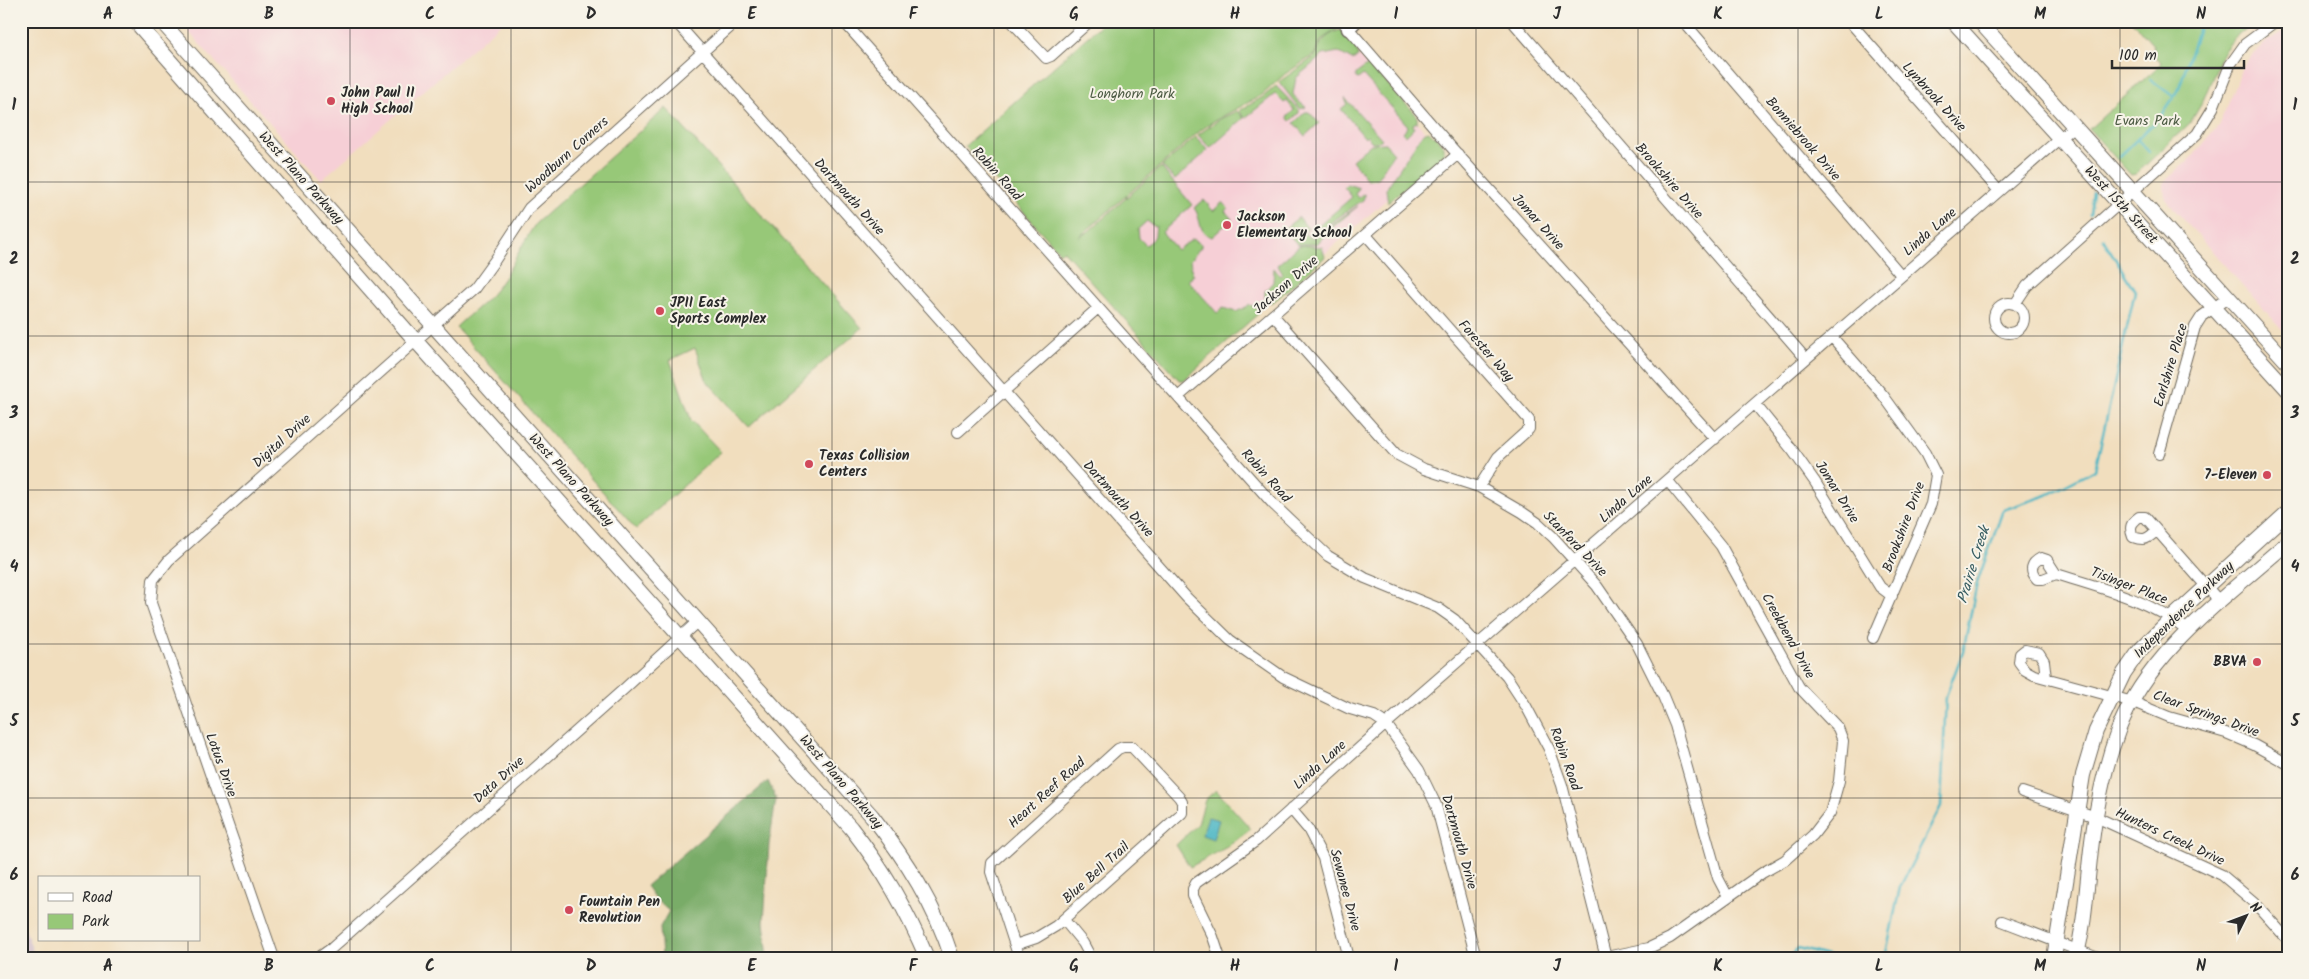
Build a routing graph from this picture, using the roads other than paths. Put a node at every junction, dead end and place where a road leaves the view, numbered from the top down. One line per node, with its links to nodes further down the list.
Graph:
1 (134, 21): 31 (main road, West Plano Parkway)
2 (161, 21): 29 (main road, West Plano Parkway)
3 (675, 21): 15 (street, Dartmouth Drive)
4 (737, 21): 15 (street, Woodburn Corners)
5 (843, 21): 27 (street, Robin Road)
6 (1011, 21): 7 (street)
7 (1090, 21)
8 (1512, 21): 32 (street, Brookshire Drive)
9 (1683, 21): 23 (street, Bonniebrook Drive)
10 (1849, 21): 19 (street, Lynbrook Drive)
11 (1953, 21): 17 (main road, West 15th Street)
12 (1979, 21): 16 (main road, West 15th Street)
13 (2276, 21): 20 (street)
14 (1349, 24): 18 (street, Jomar Drive)
15 (701, 52): 29 (street, Woodburn Corners); 35 (street, Dartmouth Drive)
16 (2074, 126): 17 (street, Linda Lane); 20 (main road, West 15th Street)
17 (2060, 138): 19 (street, Linda Lane); 21 (main road, West 15th Street)
18 (1458, 154): 22 (street, Jackson Drive); 39 (street, Jomar Drive)
19 (2000, 191): 23 (street, Linda Lane)
20 (2134, 191): 21 (street); 24 (main road, West 15th Street)
21 (2120, 204): 25 (street); 26 (main road, West 15th Street)
22 (1366, 234): 28 (street, Jackson Drive); 44 (street, Forester Way)
23 (1902, 275): 30 (street, Linda Lane)
24 (2229, 297): 26 (street, Earlshire Place); 33 (main road, West 15th Street)
25 (2015, 304)
26 (2212, 307): 34 (main road, West 15th Street); 40 (street, Earlshire Place)
27 (1098, 308): 35 (street); 36 (street, Robin Road)
28 (1273, 315): 36 (street, Jackson Drive); 44 (street, Stanford Drive)
29 (433, 325): 31 (street, Digital Drive); 41 (main road, West Plano Parkway)
30 (1832, 337): 32 (street, Linda Lane); 54 (street, Brookshire Drive)
31 (415, 340): 42 (main road, West Plano Parkway); 52 (street, Digital Drive)
32 (1806, 359): 37 (street, Linda Lane)
33 (2288, 363)
34 (2288, 390)
35 (1003, 391): 38 (street); 65 (street, Dartmouth Drive)
36 (1178, 397): 61 (street, Robin Road)
37 (1755, 404): 39 (street, Linda Lane); 54 (street, Jomar Drive)
38 (958, 432)
39 (1715, 439): 43 (street, Linda Lane)
40 (2159, 454)
41 (558, 466): 42 (main road); 57 (main road, West Plano Parkway)
42 (542, 481): 59 (main road, West Plano Parkway)
43 (1668, 481): 49 (street, Linda Lane); 72 (street, Creekbend Drive)
44 (1479, 487): 49 (street, Stanford Drive)
45 (2288, 512): 48 (main road, Independence Parkway)
46 (2156, 531): 53 (street)
47 (2288, 542): 50 (main road, Independence Parkway)
48 (2247, 549): 50 (main road); 53 (main road, Independence Parkway)
49 (1574, 561): 61 (street, Linda Lane); 72 (street, Stanford Drive)
50 (2261, 566): 55 (main road, Independence Parkway)
51 (2056, 574): 56 (street, Tisinger Place)
52 (153, 580): 79 (street, Lotus Drive)
53 (2207, 586): 55 (street); 56 (main road, Independence Parkway)
54 (1892, 596): 60 (street, Brookshire Drive)
55 (2220, 602): 58 (main road, Independence Parkway)
56 (2172, 618): 58 (street, Tisinger Place); 63 (main road, Independence Parkway)
57 (698, 621): 59 (street, Data Drive); 82 (main road, West Plano Parkway)
58 (2188, 631): 64 (main road, Independence Parkway)
59 (680, 637): 80 (street, Data Drive); 81 (main road, West Plano Parkway)
60 (1873, 638)
61 (1479, 644): 65 (street, Linda Lane); 88 (street, Robin Road)
62 (2046, 678): 63 (street, Clear Springs Drive)
63 (2112, 696): 64 (street, Clear Springs Drive); 70 (main road, Independence Parkway)
64 (2133, 702): 66 (street, Clear Springs Drive); 71 (main road, Independence Parkway)
65 (1386, 724): 69 (street, Linda Lane); 87 (street, Dartmouth Drive)
66 (2288, 764)
67 (2022, 792): 70 (street, Hunters Creek Drive)
68 (1183, 808): 73 (street, Blue Bell Trail); 77 (street, Heart Reef Road)
69 (1291, 809): 85 (street, Linda Lane); 86 (street, Sewanee Drive)
70 (2077, 811): 71 (street, Hunters Creek Drive); 76 (main road, Independence Parkway)
71 (2096, 817): 75 (street, Hunters Creek Drive); 78 (main road, Independence Parkway)
72 (1728, 896): 88 (street, Creekbend Drive)
73 (1064, 920): 77 (street, Blue Bell Trail); 84 (street)
74 (2002, 920): 76 (street)
75 (2288, 940)
76 (2058, 942): 78 (street); 89 (main road, Independence Parkway)
77 (1015, 945): 83 (street)
78 (2077, 954): 90 (street)
79 (274, 958)
80 (318, 958)
81 (927, 958)
82 (952, 958)
83 (1019, 958)
84 (1091, 958)
85 (1220, 958)
86 (1349, 958)
87 (1476, 958)
88 (1606, 958)
89 (2054, 958)
90 (2098, 958)

